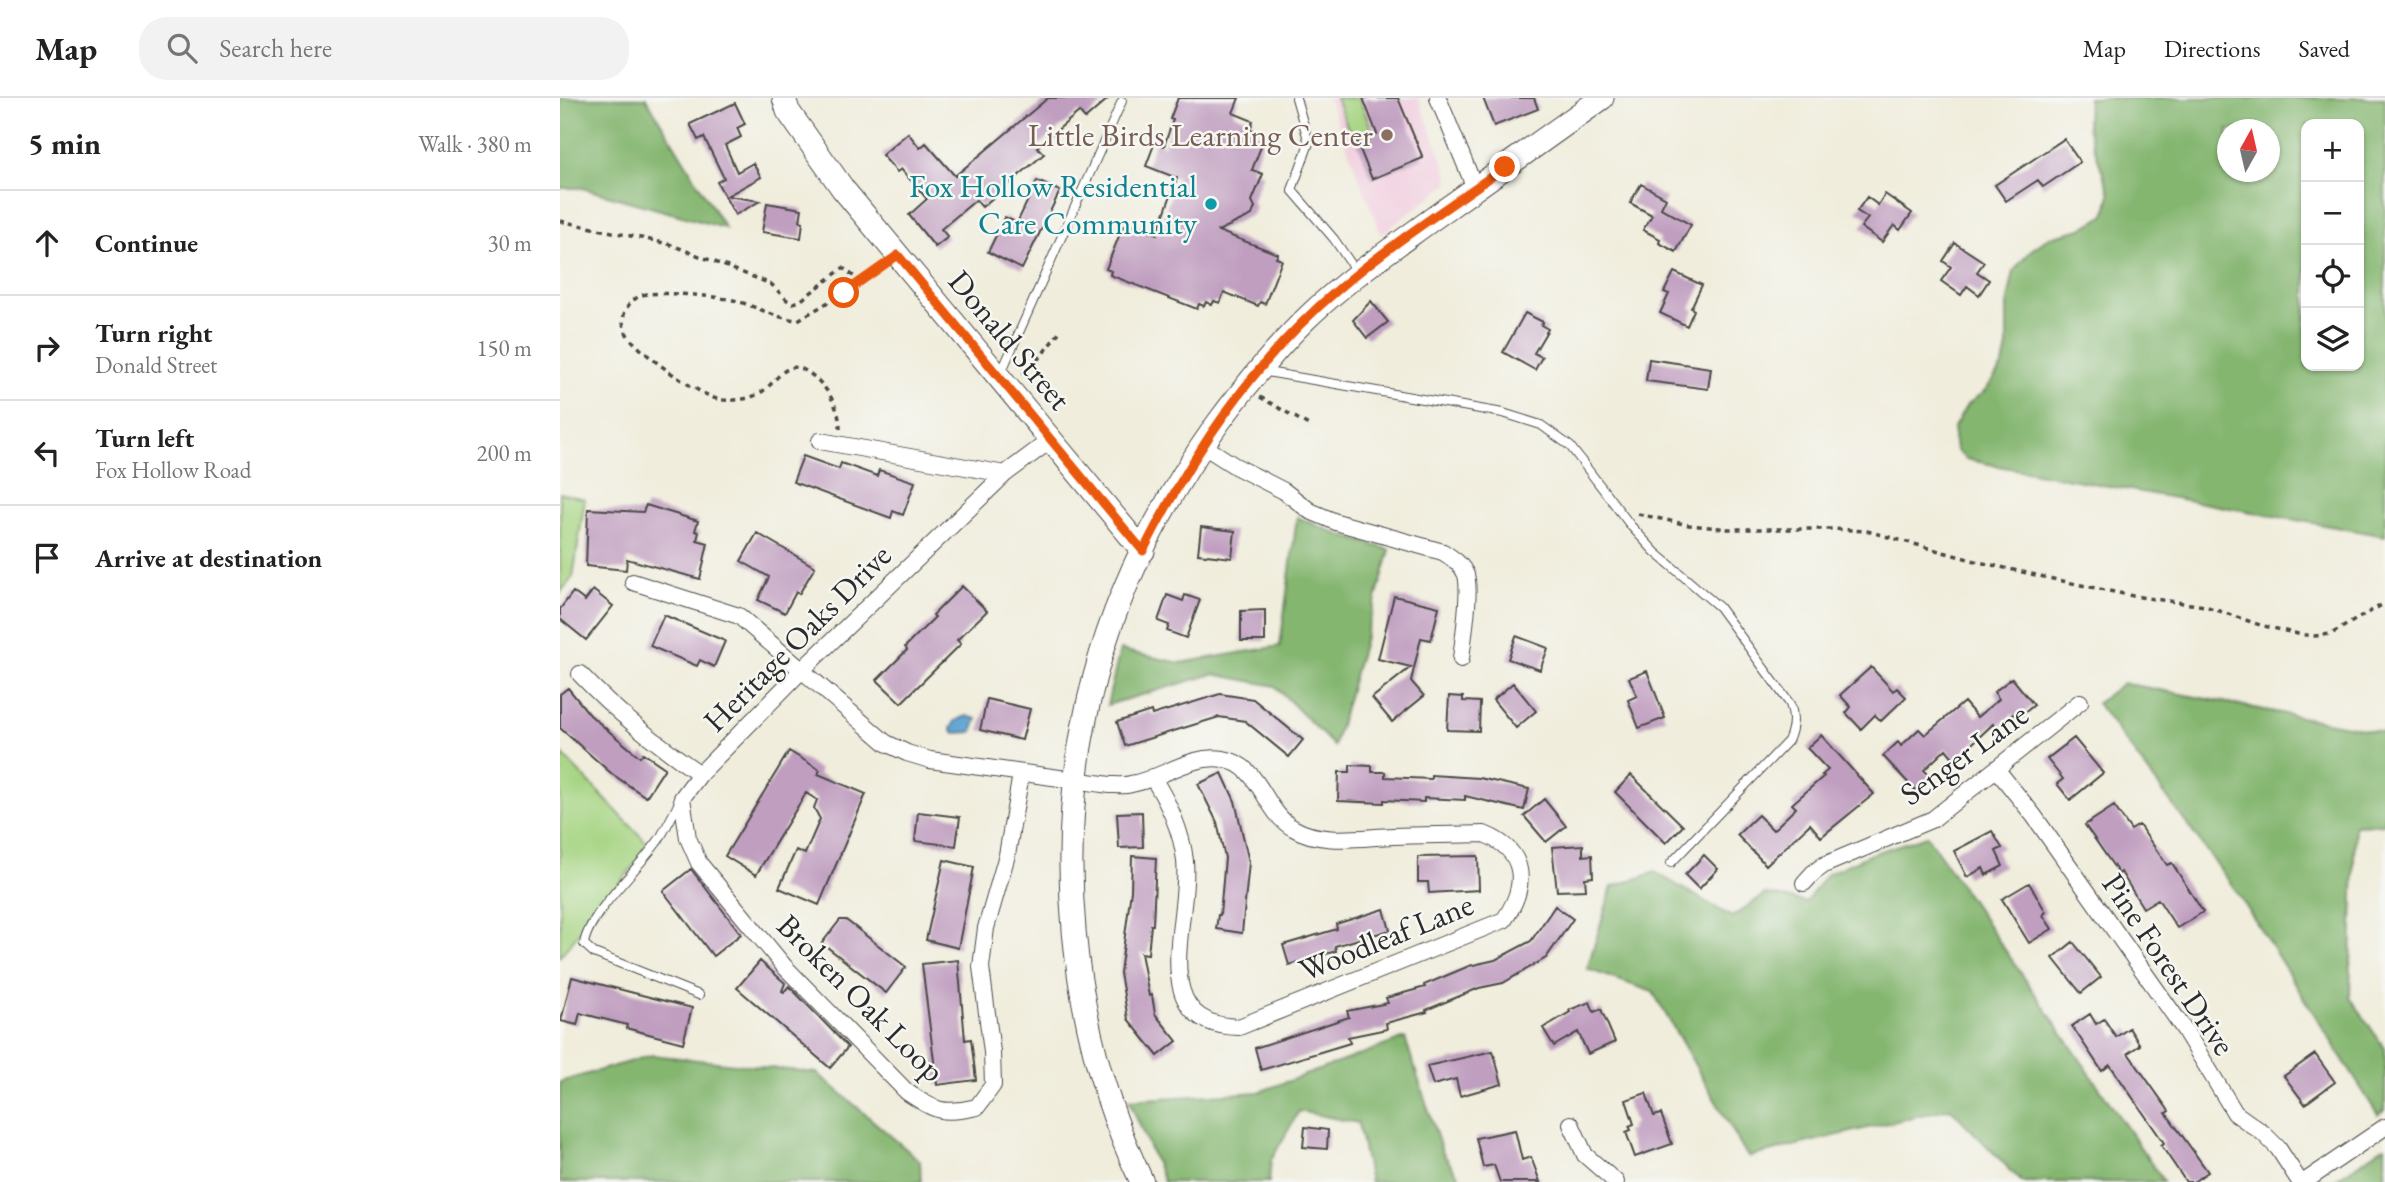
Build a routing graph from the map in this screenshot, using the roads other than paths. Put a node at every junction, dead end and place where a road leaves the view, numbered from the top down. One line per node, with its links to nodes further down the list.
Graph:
1 (784, 98): 9 (main road, Donald Street)
2 (1296, 98): 7 (lane)
3 (1438, 98): 6 (street)
4 (1602, 98): 6 (main road)
5 (1122, 101): 9 (lane)
6 (1475, 188): 7 (main road)
7 (1357, 273): 8 (main road)
8 (1258, 371): 12 (main road); 26 (lane)
9 (1004, 382): 10 (main road, Donald Street)
10 (1052, 439): 13 (street, Heritage Oaks Drive); 14 (main road, Donald Street)
11 (820, 441): 13 (street)
12 (1202, 445): 14 (main road); 16 (street)
13 (1005, 474): 17 (street, Heritage Oaks Drive)
14 (1143, 551): 24 (main road)
15 (633, 582): 17 (street, Woodleaf Lane)
16 (1461, 659)
17 (803, 669): 21 (street, Heritage Oaks Drive); 22 (street, Woodleaf Lane)
18 (580, 674): 21 (street, Heritage Oaks Drive)
19 (2080, 702): 20 (street, Senger Lane)
20 (1997, 770): 27 (street, Senger Lane); 33 (street, Pine Forest Drive)
21 (700, 774): 25 (street)
22 (1021, 774): 24 (street, Woodleaf Lane); 25 (street, Broken Oak Loop)
23 (1152, 777): 23 (street, Woodleaf Lane); 24 (street, Woodleaf Lane)
24 (1077, 780): 31 (main road)
25 (682, 798): 28 (lane)
26 (1671, 863)
27 (1804, 883)
28 (699, 995)
29 (1571, 1124): 32 (street)
30 (2385, 1127): 33 (street)
31 (1142, 1182)
32 (1616, 1182)
33 (2302, 1182)

